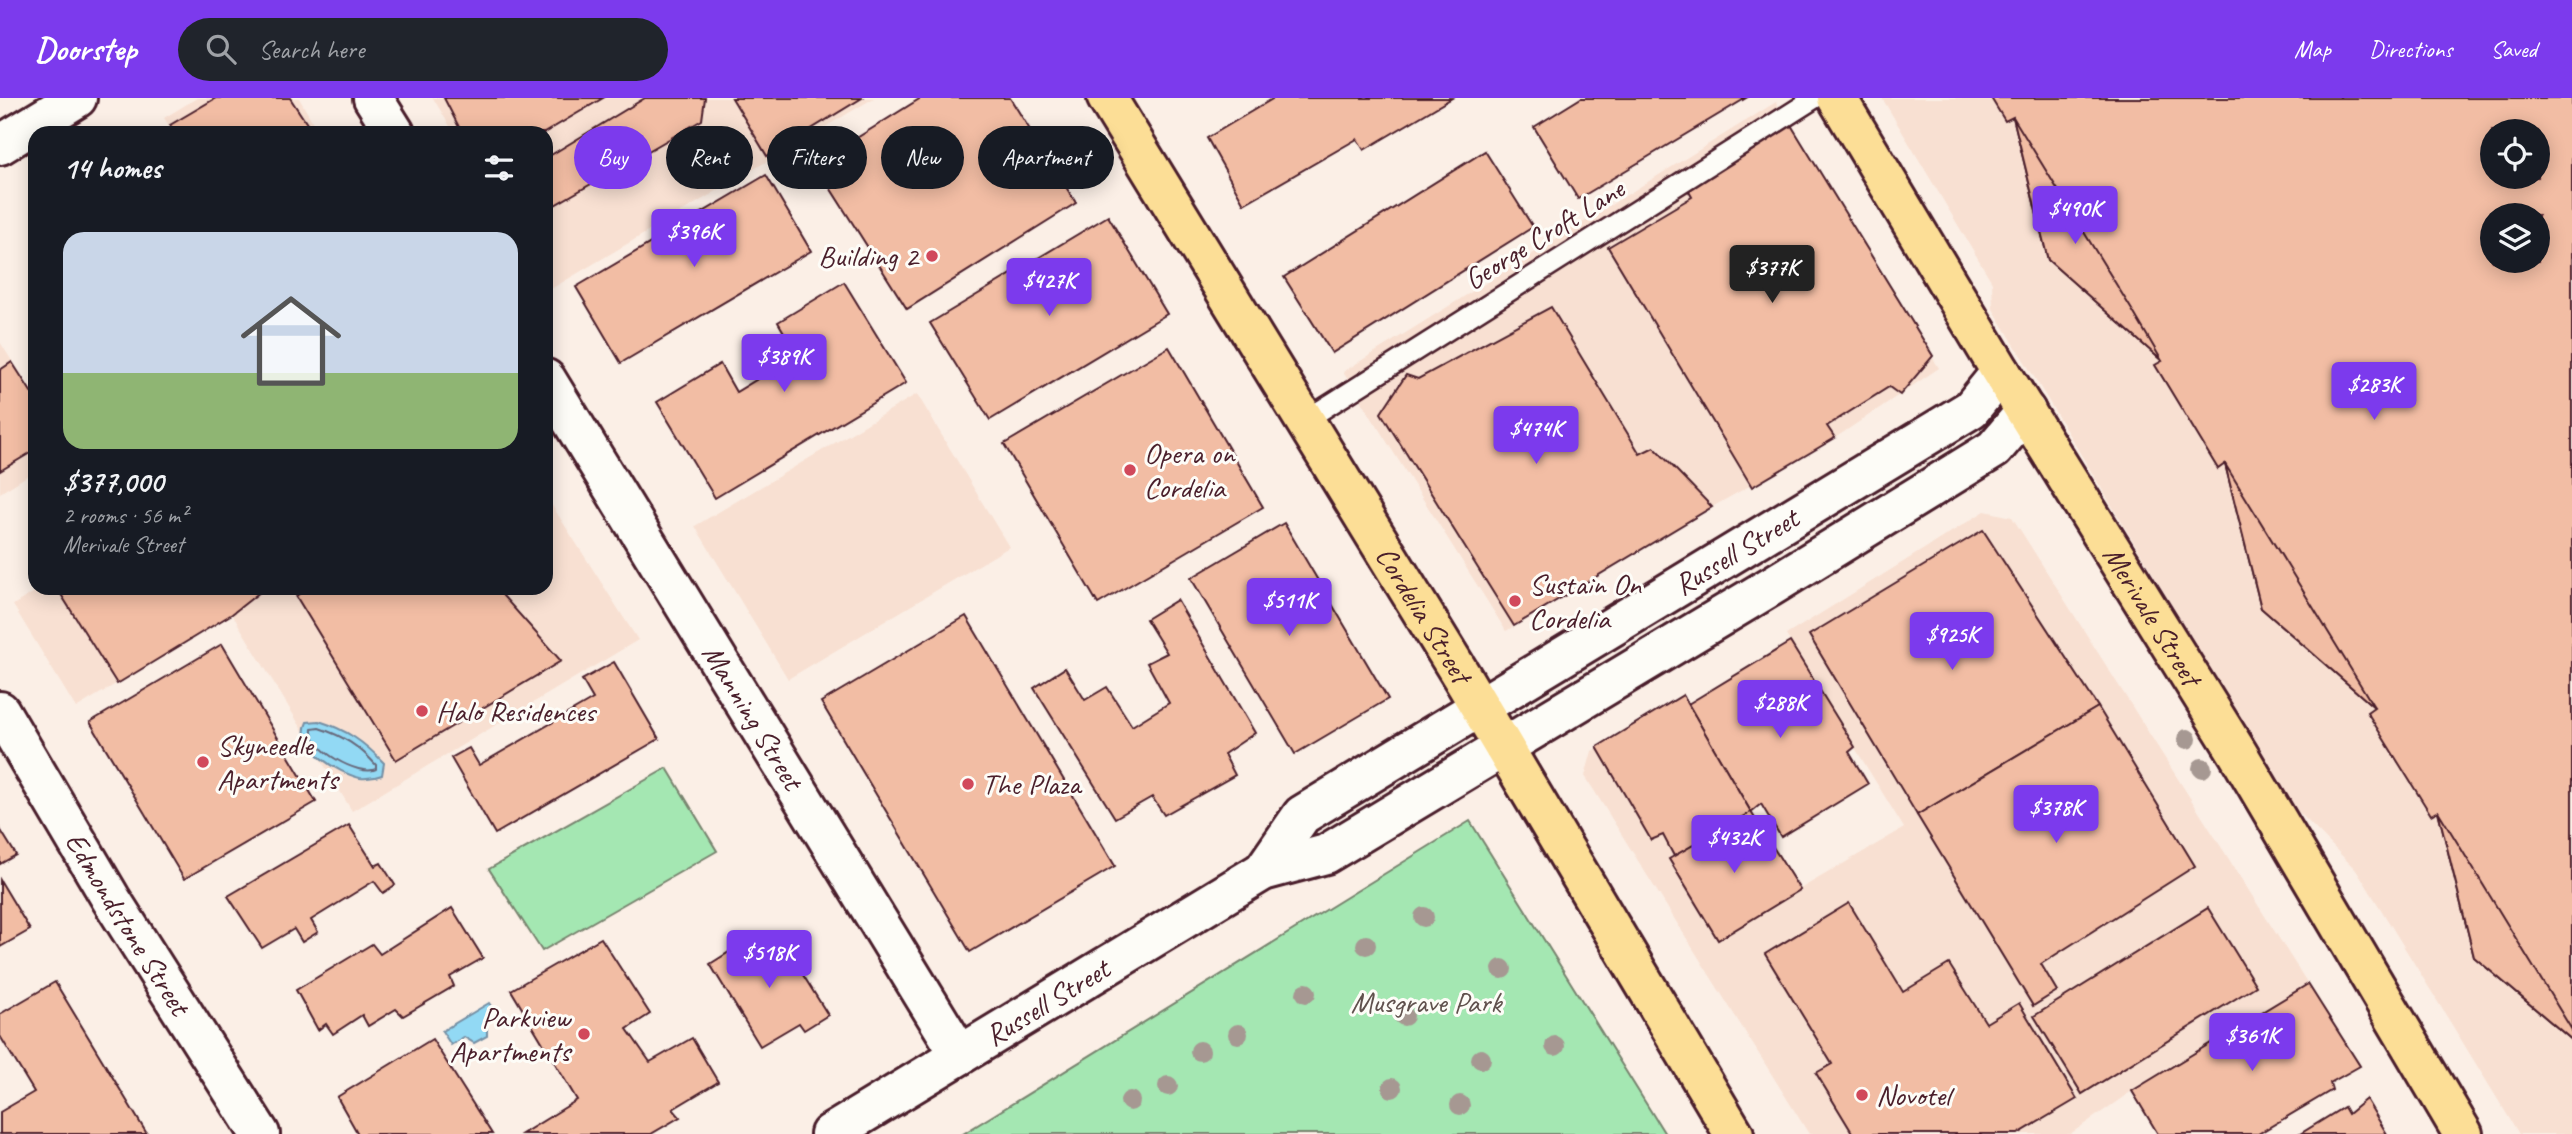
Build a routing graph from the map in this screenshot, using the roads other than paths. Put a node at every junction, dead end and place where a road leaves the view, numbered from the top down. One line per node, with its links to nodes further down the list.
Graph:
1 (77, 98): 6 (street)
2 (373, 98): 7 (street)
3 (1107, 98): 13 (main road, Cordelia Street)
4 (1815, 98): 13 (lane, George Croft Lane)
5 (1837, 98): 10 (main road, Merivale Street)
6 (31, 126)
7 (391, 126)
8 (28, 128): 9 (street)
9 (0, 145)
10 (2001, 372): 12 (main road, Merivale Street); 14 (street, Russell Street)
11 (553, 390): 18 (street, Manning Street)
12 (2025, 411): 16 (street, Russell Street); 22 (main road, Merivale Street)
13 (1304, 421): 14 (main road, Cordelia Street)
14 (1480, 708): 16 (main road, Cordelia Street); 17 (street, Russell Street)
15 (0, 711): 19 (street, Edmondstone Street)
16 (1503, 748): 17 (street, Russell Street); 21 (main road, Cordelia Street)
17 (1263, 871): 18 (street, Russell Street)
18 (960, 1055): 20 (street, Russell Street)
19 (260, 1134)
20 (830, 1134)
21 (1734, 1134)
22 (2463, 1134)

